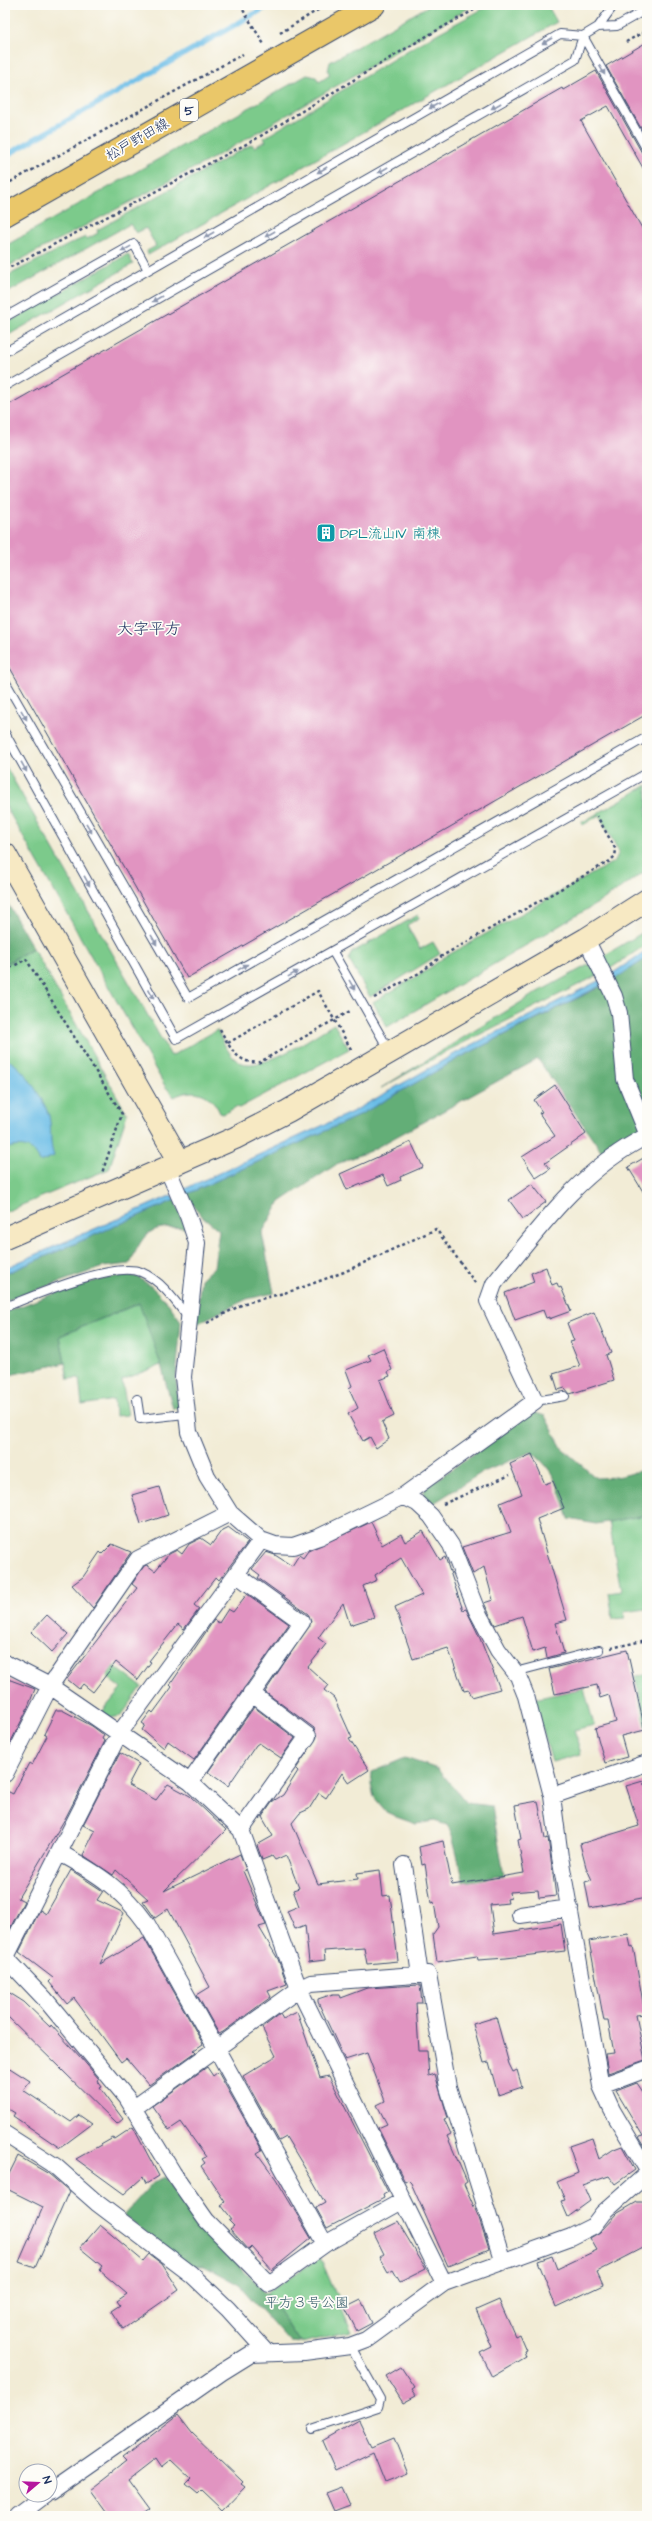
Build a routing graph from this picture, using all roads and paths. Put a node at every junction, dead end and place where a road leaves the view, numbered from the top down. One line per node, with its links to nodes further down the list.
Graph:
1 (240, 5): 13 (path)
2 (326, 5): 10 (path)
3 (374, 5): 18 (main road, 松戸野田線 / 5)
4 (483, 5): 19 (path)
5 (614, 5): 7 (lane)
6 (647, 9): 7 (lane)
7 (598, 27): 9 (lane)
8 (647, 30): 12 (path)
9 (583, 36): 16 (lane, one-way to 16); 20 (lane, one-way to 20); 23 (lane, one-way to 23)
10 (275, 37)
11 (270, 41): 13 (path)
12 (626, 42)
13 (264, 44): 14 (path)
14 (257, 48)
15 (250, 51): 17 (path)
16 (647, 150)
17 (5, 185)
18 (5, 215)
19 (5, 270)
20 (148, 270): 21 (lane, one-way to 21); 22 (lane)
21 (5, 317)
22 (5, 352)
23 (5, 386)
24 (5, 681): 26 (lane, one-way to 26)
25 (5, 733): 32 (lane, one-way to 32)
26 (647, 737)
27 (647, 773): 32 (lane)
28 (597, 816): 34 (path)
29 (5, 854): 42 (street)
30 (647, 900): 31 (street)
31 (586, 939): 39 (street); 40 (street)
32 (333, 952): 34 (lane, one-way to 34)
33 (5, 971): 43 (path)
34 (363, 1004): 35 (path); 39 (lane)
35 (335, 1020): 37 (path); 37 (path); 38 (path)
36 (220, 1028): 37 (path)
37 (228, 1043)
38 (354, 1053)
39 (390, 1053): 42 (street)
40 (647, 1133)
41 (647, 1136): 45 (street)
42 (174, 1165): 44 (street); 47 (street)
43 (101, 1178)
44 (5, 1238)
45 (488, 1301): 47 (path); 50 (street)
46 (5, 1307): 47 (lane)
47 (188, 1326): 51 (street)
48 (565, 1396): 50 (lane)
49 (136, 1399): 51 (lane)
50 (535, 1401): 53 (street)
51 (185, 1414): 55 (street)
52 (510, 1475): 54 (path)
53 (403, 1496): 54 (street); 56 (street)
54 (426, 1511): 61 (street)
55 (230, 1514): 56 (street); 62 (street)
56 (261, 1540): 57 (street)
57 (237, 1575): 63 (street); 64 (street)
58 (647, 1640): 59 (path)
59 (599, 1650): 61 (lane)
60 (5, 1663): 62 (street)
61 (515, 1672): 68 (street)
62 (50, 1686): 64 (street); 66 (street)
63 (251, 1693): 67 (street); 69 (street)
64 (119, 1734): 67 (street); 70 (street)
65 (647, 1763): 68 (street)
66 (5, 1774)
67 (190, 1782): 69 (street)
68 (552, 1796): 72 (street)
69 (241, 1830): 76 (street)
70 (60, 1853): 74 (street); 77 (street)
71 (404, 1865): 75 (street)
72 (570, 1908): 73 (street); 79 (street)
73 (520, 1915)
74 (5, 1957): 80 (street)
75 (420, 1975): 76 (street); 85 (street)
76 (299, 1988): 77 (street); 83 (street)
77 (217, 2047): 80 (street); 84 (street)
78 (647, 2069): 79 (street)
79 (601, 2086): 82 (street)
80 (134, 2108): 84 (street)
81 (5, 2134): 88 (street)
82 (646, 2166): 85 (street)
83 (402, 2200): 84 (street); 86 (street)
84 (325, 2244)
85 (502, 2262): 86 (street)
86 (444, 2283): 87 (street)
87 (350, 2346): 88 (street); 89 (lane)
88 (267, 2352): 90 (street)
89 (312, 2429)
90 (58, 2486)
91 (34, 2503): 92 (street)
92 (17, 2516)

